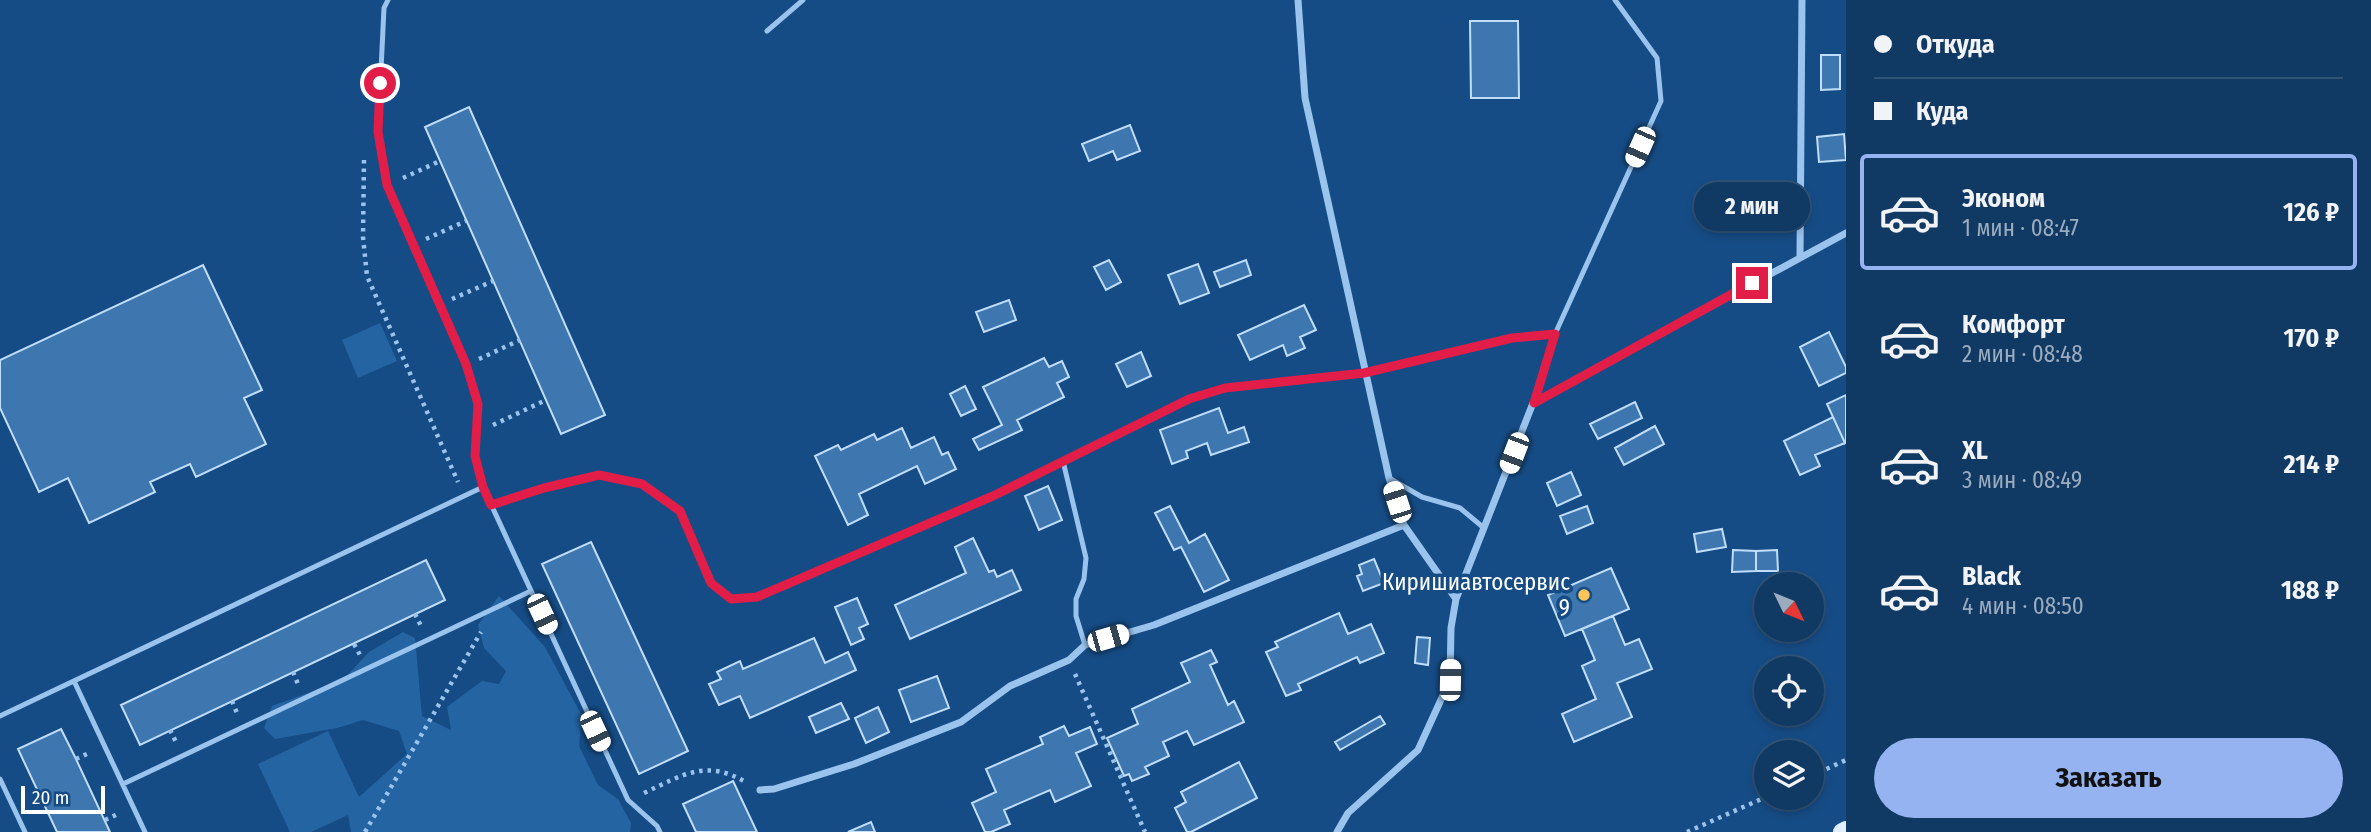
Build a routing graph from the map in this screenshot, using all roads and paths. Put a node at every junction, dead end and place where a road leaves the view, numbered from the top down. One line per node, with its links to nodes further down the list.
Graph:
1 (388, 0): 9 (lane)
2 (803, 0): 6 (lane)
3 (1298, 0): 19 (street)
4 (1615, 0): 16 (lane)
5 (1802, 0): 13 (street)
6 (768, 31)
7 (364, 156): 26 (path)
8 (440, 161): 9 (path)
9 (387, 185): 12 (lane)
10 (467, 221): 12 (path)
11 (1846, 233): 13 (street)
12 (414, 244): 15 (lane)
13 (1800, 257): 21 (street)
14 (493, 281): 15 (path)
15 (440, 304): 18 (lane)
16 (1555, 334): 19 (lane); 21 (lane)
17 (520, 340): 18 (path)
18 (466, 364): 22 (lane)
19 (1364, 373): 23 (street); 24 (street)
20 (546, 400): 22 (path)
21 (1534, 403): 29 (street)
22 (477, 432): 25 (lane)
23 (1063, 461): 31 (street); 34 (lane)
24 (1389, 478): 28 (street); 29 (lane)
25 (483, 487): 26 (lane); 27 (lane)
26 (464, 496): 36 (lane)
27 (491, 505): 30 (lane); 31 (lane)
28 (1404, 525): 32 (street); 34 (street)
29 (1484, 528): 32 (street)
30 (531, 591): 33 (lane); 43 (lane)
31 (731, 599)
32 (1456, 599): 50 (street)
33 (496, 608): 41 (lane); 47 (path)
34 (1085, 645): 35 (street)
35 (1069, 660): 42 (street); 49 (path)
36 (74, 681): 37 (lane); 41 (lane)
37 (0, 716)
38 (1846, 760): 39 (path)
39 (1824, 770)
40 (0, 779): 45 (lane)
41 (122, 784): 46 (lane)
42 (760, 790): 43 (path)
43 (628, 800): 48 (lane)
44 (1754, 802): 51 (path)
45 (25, 832)
46 (145, 832)
47 (365, 832)
48 (660, 832)
49 (1145, 832)
50 (1337, 832)
51 (1687, 832)

